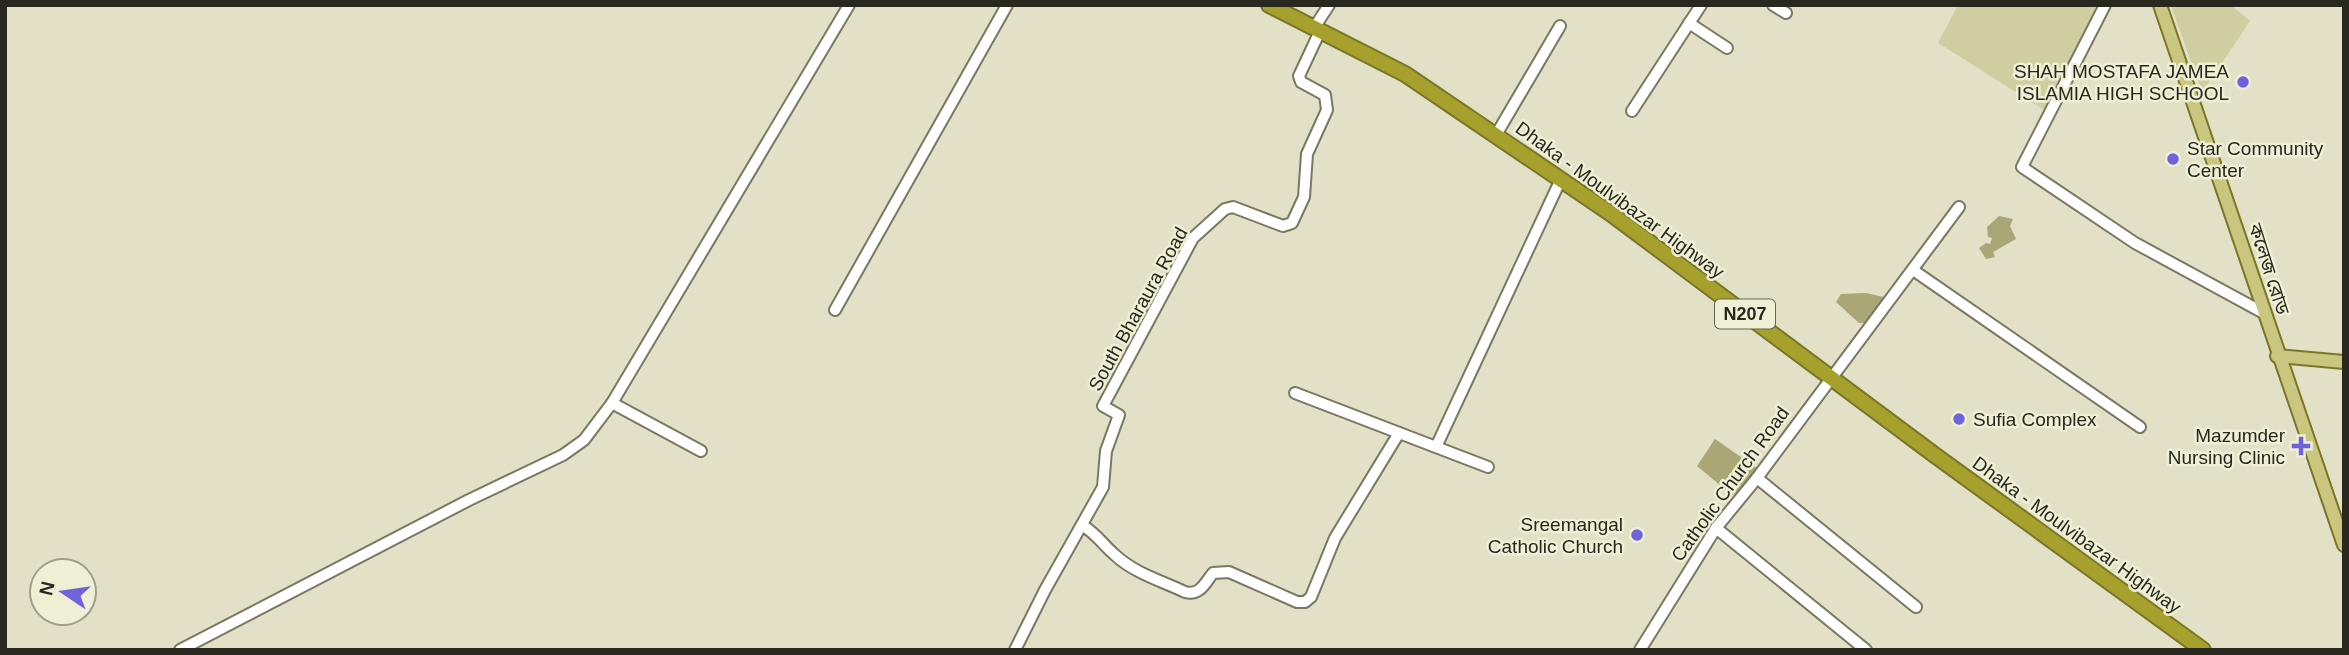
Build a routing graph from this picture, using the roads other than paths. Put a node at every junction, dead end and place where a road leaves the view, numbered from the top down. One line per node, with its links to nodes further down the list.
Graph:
1 (849, 5): 25 (street)
2 (1007, 5): 19 (street)
3 (1269, 5): 12 (highway, Dhaka - Moulvibazar Highway / N207)
4 (1329, 5): 12 (street)
5 (1701, 5): 10 (street)
6 (1773, 5): 9 (street)
7 (2105, 5): 20 (street)
8 (2160, 5): 20 (main road, কলেজ রোড)
9 (1786, 13)
10 (1689, 23): 13 (street); 14 (street)
11 (1560, 26): 15 (street)
12 (1317, 30): 15 (highway, Dhaka - Moulvibazar Highway / N207); 32 (street, South Bharaura Road)
13 (1727, 48)
14 (1632, 111)
15 (1496, 135): 16 (highway, Dhaka - Moulvibazar Highway / N207)
16 (1561, 179): 23 (highway, Dhaka - Moulvibazar Highway / N207); 28 (street)
17 (1959, 208): 18 (street, Catholic Church Road)
18 (1913, 270): 23 (street, Catholic Church Road); 26 (street)
19 (835, 310)
20 (2262, 312): 21 (main road, কলেজ রোড)
21 (2277, 356): 22 (main road); 34 (main road, কলেজ রোড)
22 (2344, 362)
23 (1830, 377): 31 (street, Catholic Church Road); 36 (highway, Dhaka - Moulvibazar Highway / N207)
24 (1295, 393): 27 (street)
25 (612, 403): 29 (street); 37 (street)
26 (2140, 427)
27 (1399, 433): 28 (street); 32 (street)
28 (1436, 447): 30 (street)
29 (701, 451)
30 (1488, 467)
31 (1757, 478): 33 (street, Catholic Church Road); 35 (street)
32 (1082, 525): 38 (street, South Bharaura Road)
33 (1716, 528): 39 (street, Catholic Church Road); 40 (street)
34 (2344, 545)
35 (1916, 607)
36 (2199, 649)
37 (180, 650)
38 (1015, 650)
39 (1640, 650)
40 (1866, 650)

